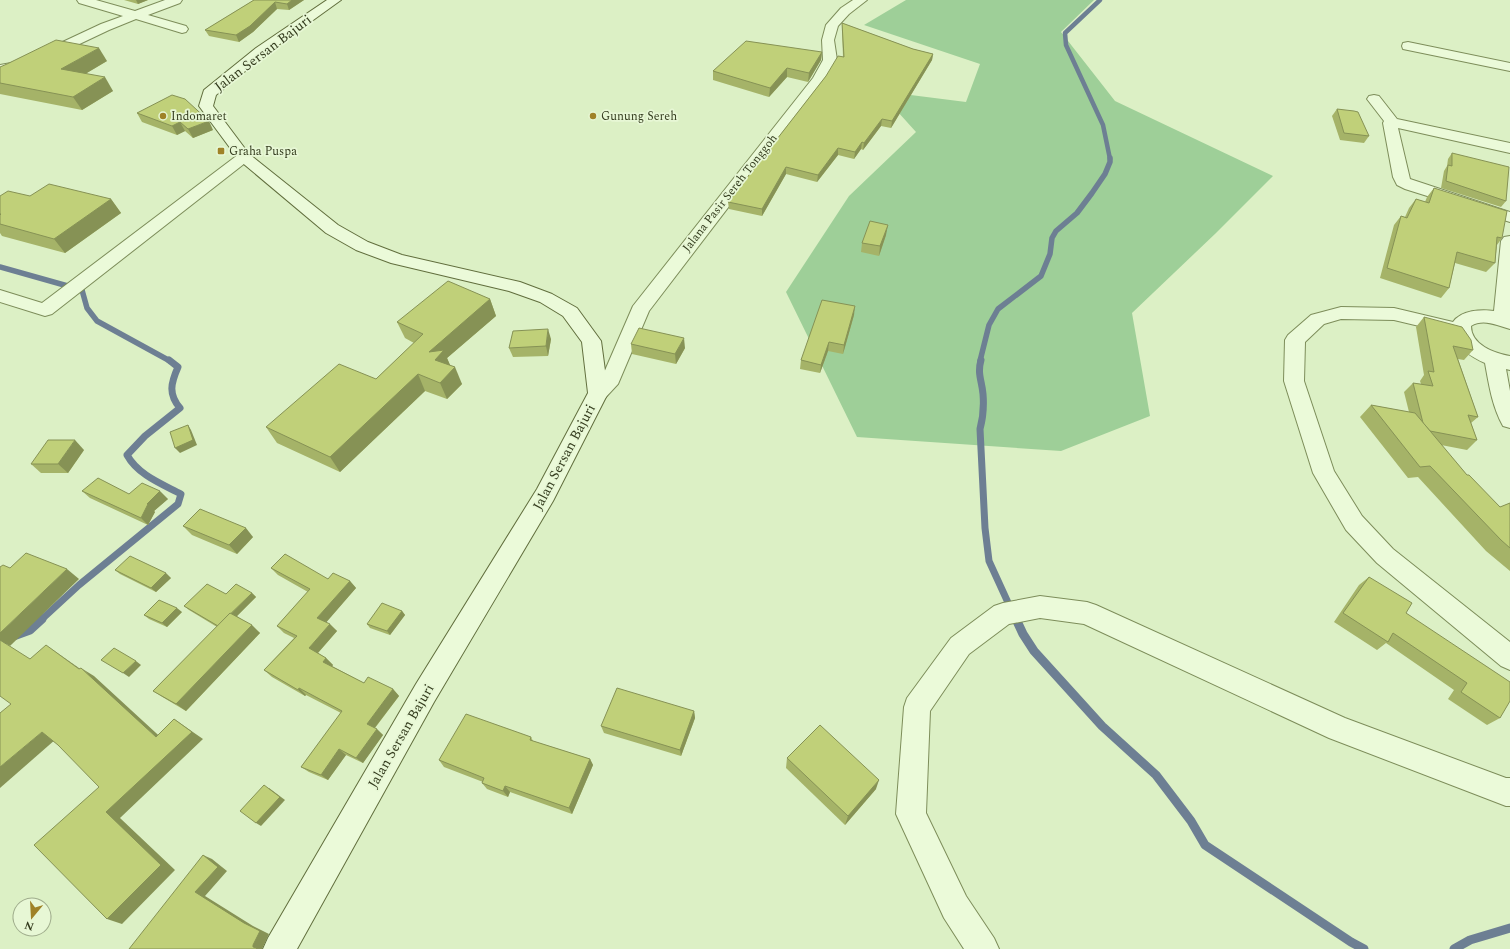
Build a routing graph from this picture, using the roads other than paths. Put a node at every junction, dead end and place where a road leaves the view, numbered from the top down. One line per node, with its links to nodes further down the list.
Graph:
1 (83, 0): 5 (street)
2 (176, 0): 5 (street)
3 (335, 0): 13 (street, Jalan Sersan Bajuri)
4 (861, 0): 22 (street, Jalana Pasir Sereh Tonggoh)
5 (135, 16): 6 (street); 9 (street)
6 (182, 29)
7 (1408, 46): 8 (street)
8 (1510, 67)
9 (0, 69)
10 (1374, 99): 11 (street)
11 (1392, 122): 12 (street); 14 (street)
12 (1510, 148)
13 (241, 153): 18 (street); 22 (street, Jalan Sersan Bajuri)
14 (1510, 217)
15 (1510, 241): 19 (street)
16 (0, 284): 18 (street)
17 (0, 296): 18 (street)
18 (43, 300)
19 (1507, 321): 20 (street)
20 (1460, 330): 21 (street); 24 (street)
21 (1502, 361): 23 (street)
22 (598, 393): 26 (street, Jalan Sersan Bajuri)
23 (1510, 420)
24 (1510, 658)
25 (1510, 792): 27 (street)
26 (279, 949)
27 (983, 949)

